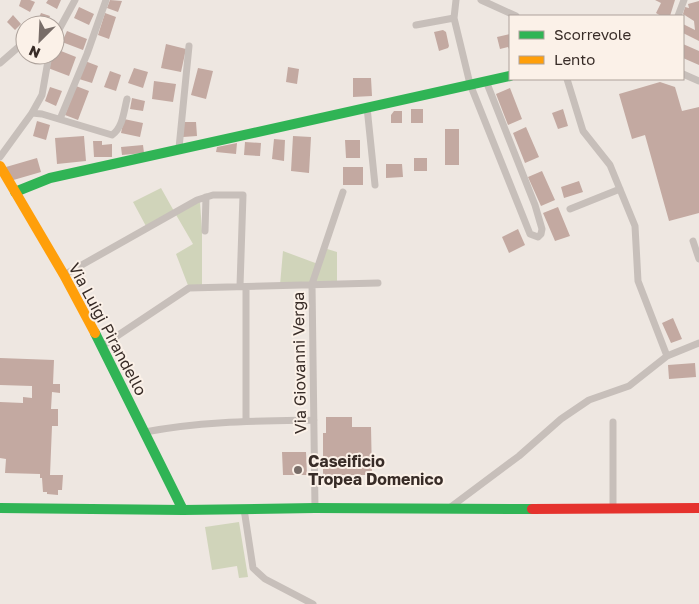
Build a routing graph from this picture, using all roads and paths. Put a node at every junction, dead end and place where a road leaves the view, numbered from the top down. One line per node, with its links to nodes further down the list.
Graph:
1 (75, 0): 8 (street)
2 (106, 0): 24 (street)
3 (456, 0): 9 (street)
4 (481, 0): 6 (street)
5 (684, 0): 7 (street)
6 (514, 15)
7 (678, 15)
8 (65, 18)
9 (454, 18): 10 (street); 20 (street)
10 (416, 25)
11 (189, 46): 25 (street)
12 (15, 50): 13 (street)
13 (0, 63)
14 (46, 65): 23 (street)
15 (684, 74): 19 (street)
16 (509, 76): 18 (street)
17 (567, 80): 29 (street)
18 (486, 81): 20 (street); 20 (street)
19 (699, 81)
20 (470, 84): 22 (street)
21 (127, 99): 24 (street)
22 (367, 107): 25 (street); 28 (street)
23 (32, 113): 24 (street); 26 (street)
24 (60, 119)
25 (179, 148): 30 (street)
26 (0, 157)
27 (0, 166): 30 (street, Via Luigi Pirandello)
28 (375, 185)
29 (620, 189): 33 (street); 43 (street)
30 (15, 192): 37 (street, Via Luigi Pirandello)
31 (342, 192): 39 (street, Via Giovanni Verga)
32 (206, 197): 34 (street); 37 (street); 40 (street)
33 (570, 209)
34 (205, 232)
35 (694, 241): 36 (street)
36 (699, 259)
37 (64, 275): 42 (street, Via Luigi Pirandello)
38 (378, 283): 39 (street)
39 (312, 284): 40 (street); 44 (street, Via Giovanni Verga)
40 (243, 286): 42 (street); 45 (street)
41 (699, 343): 43 (street)
42 (102, 346): 47 (street, Via Luigi Pirandello)
43 (667, 356): 54 (street)
44 (314, 420): 45 (street); 49 (street, Via Giovanni Verga)
45 (246, 421): 47 (street)
46 (613, 422): 52 (street)
47 (145, 432): 53 (street, Via Luigi Pirandello)
48 (0, 508): 53 (street)
49 (315, 508): 51 (street); 54 (street)
50 (699, 508): 52 (street)
51 (244, 509): 53 (street); 55 (street)
52 (613, 509): 54 (street)
53 (183, 510)
54 (448, 510)
55 (302, 601): 56 (street)
56 (313, 604)

